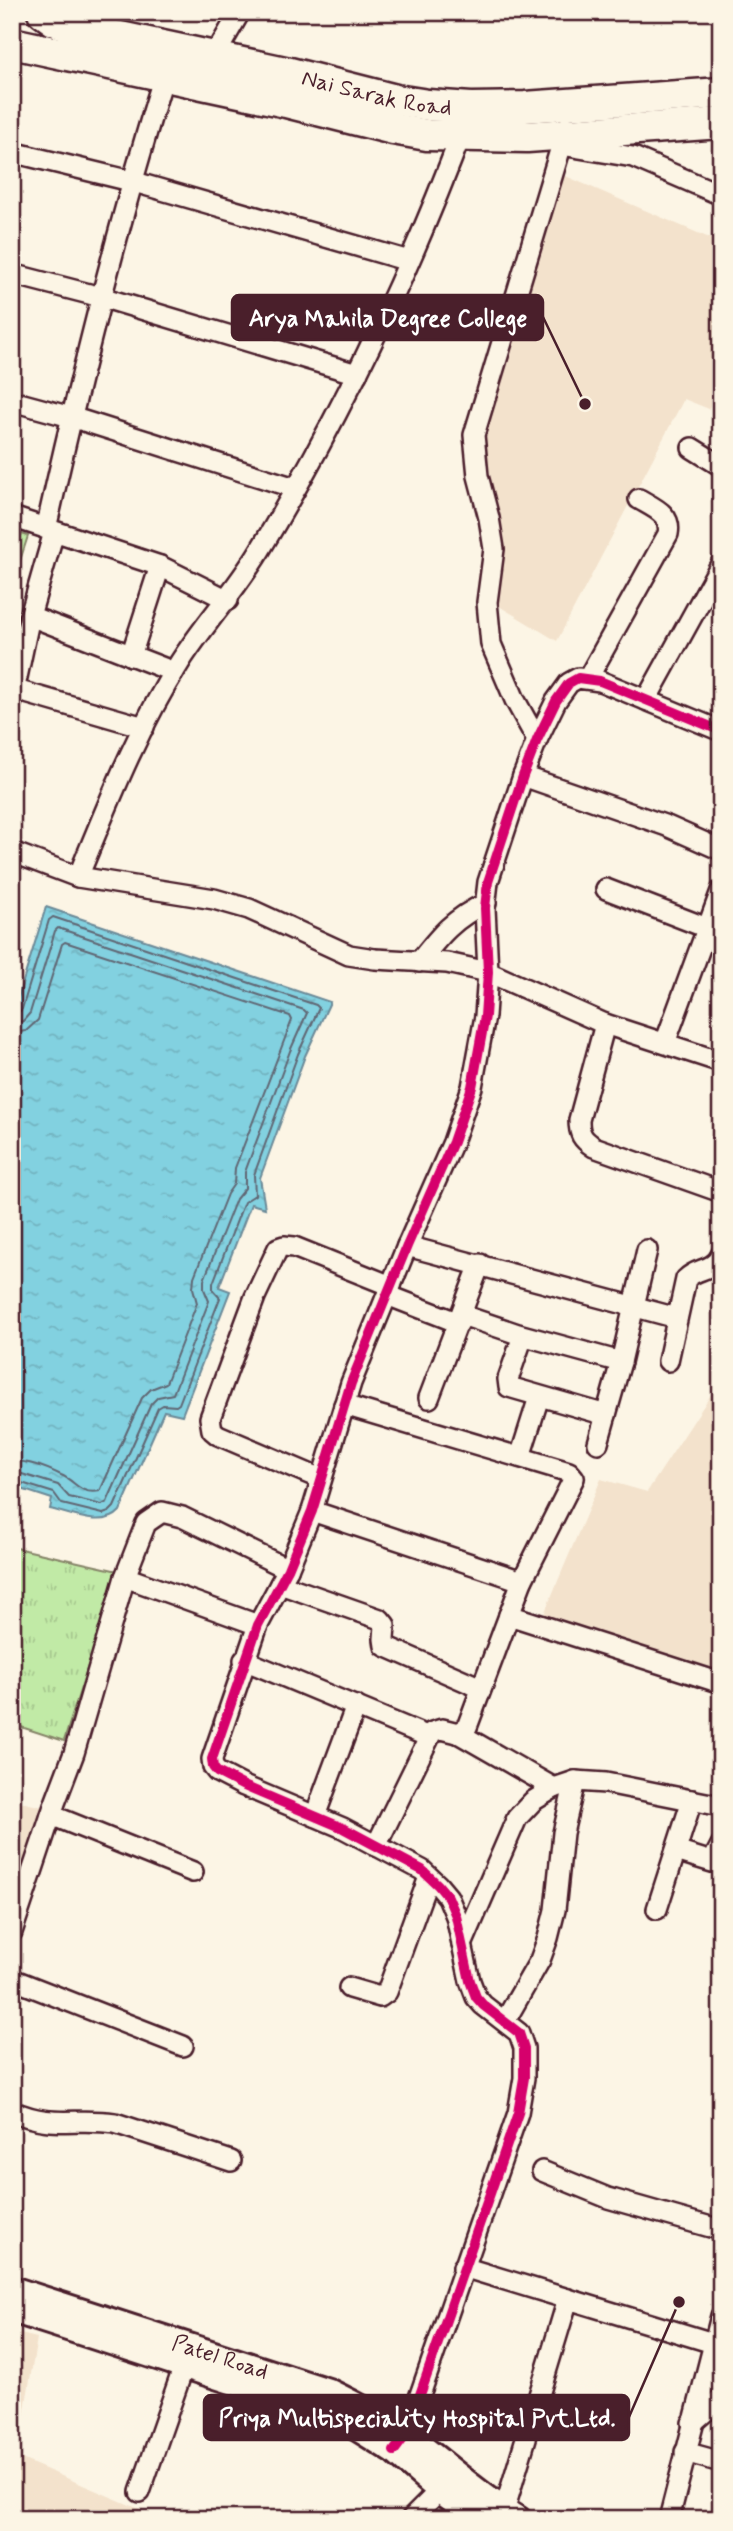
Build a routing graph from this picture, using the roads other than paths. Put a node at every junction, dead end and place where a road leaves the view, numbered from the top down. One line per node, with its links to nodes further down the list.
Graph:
1 (43, 12): 4 (main road, Nai Sarak Road)
2 (240, 12): 4 (street)
3 (12, 43): 5 (main road, Nai Sarak Road)
4 (214, 57): 9 (main road, Nai Sarak Road)
5 (164, 76): 12 (main road, Nai Sarak Road); 15 (street)
6 (721, 93): 7 (main road, Nai Sarak Road)
7 (677, 97): 8 (main road, Nai Sarak Road); 11 (main road)
8 (575, 104): 9 (main road, Nai Sarak Road); 13 (street)
9 (471, 108): 12 (street)
10 (721, 123): 11 (main road, Nai Sarak Road)
11 (679, 127): 13 (main road, Nai Sarak Road)
12 (461, 136): 13 (main road, Nai Sarak Road); 17 (street)
13 (563, 139): 16 (street); 40 (street)
14 (12, 152): 15 (street)
15 (131, 181): 17 (street); 19 (street)
16 (721, 195)
17 (408, 261): 20 (street)
18 (12, 274): 19 (street)
19 (101, 298): 20 (street); 22 (street)
20 (357, 374): 25 (street)
21 (12, 401): 22 (street)
22 (71, 417): 25 (street); 28 (street)
23 (692, 448): 24 (street)
24 (721, 466)
25 (295, 488): 31 (street)
26 (639, 499): 35 (street)
27 (12, 517): 28 (street)
28 (50, 530): 30 (street); 32 (street)
29 (721, 564): 37 (street)
30 (160, 566): 31 (street); 33 (street)
31 (228, 600): 34 (street)
32 (30, 616): 33 (street); 36 (street)
33 (131, 656): 34 (street)
34 (174, 672): 38 (street)
35 (588, 678): 37 (street); 40 (street)
36 (13, 693): 38 (street)
37 (646, 700): 39 (street)
38 (144, 727): 44 (street)
39 (721, 731)
40 (537, 740): 41 (street)
41 (523, 776): 42 (street); 47 (street)
42 (721, 850)
43 (12, 852): 44 (street)
44 (78, 877): 49 (street)
45 (606, 889): 48 (street)
46 (721, 891): 48 (street)
47 (486, 903): 49 (street); 50 (street)
48 (714, 931): 52 (street)
49 (419, 962): 50 (street)
50 (488, 972): 51 (street); 55 (street)
51 (605, 1024): 52 (street); 54 (street)
52 (665, 1043): 53 (street)
53 (721, 1062)
54 (721, 1192)
55 (407, 1247): 58 (street); 59 (street)
56 (647, 1250): 60 (street)
57 (721, 1255): 61 (street)
58 (480, 1264): 60 (street); 62 (street)
59 (389, 1291): 62 (street); 68 (street); 72 (street)
60 (634, 1306): 61 (street); 64 (street)
61 (677, 1318): 65 (street)
62 (460, 1319): 63 (street); 67 (street)
63 (523, 1336): 64 (street); 66 (street)
64 (621, 1362): 69 (street)
65 (668, 1362)
66 (539, 1397): 69 (street); 71 (street)
67 (429, 1398)
68 (344, 1405): 71 (street); 72 (street)
69 (606, 1415): 70 (street)
70 (598, 1443)
71 (520, 1457): 76 (street)
72 (321, 1479): 73 (street)
73 (312, 1511): 74 (street); 76 (street)
74 (284, 1576): 75 (street); 78 (street); 81 (street)
75 (125, 1577): 78 (street); 89 (street)
76 (522, 1581): 77 (street)
77 (509, 1615): 80 (street); 81 (street)
78 (258, 1625): 79 (street)
79 (244, 1660): 82 (street); 90 (street)
80 (721, 1683)
81 (481, 1688): 83 (street)
82 (355, 1706): 84 (street); 90 (street)
83 (458, 1733): 84 (street); 86 (street)
84 (429, 1737): 92 (street)
85 (575, 1782): 86 (street); 87 (street); 101 (street)
86 (554, 1788): 98 (street)
87 (692, 1800): 88 (street); 93 (street)
88 (721, 1805)
89 (51, 1815): 94 (street); 97 (street)
90 (315, 1816): 92 (street)
91 (721, 1845): 93 (street)
92 (376, 1846): 95 (street)
93 (676, 1851): 96 (street)
94 (193, 1872)
95 (429, 1877): 98 (street); 100 (street)
96 (657, 1909)
97 (12, 1932)
98 (462, 1945): 101 (street)
99 (12, 1979): 102 (street)
100 (349, 1988)
101 (505, 2021): 107 (street)
102 (183, 2046)
103 (12, 2111): 104 (street)
104 (230, 2161)
105 (542, 2171): 106 (street)
106 (721, 2230)
107 (463, 2267): 109 (street); 117 (street)
108 (12, 2289): 115 (street, Patel Road)
109 (568, 2299): 112 (street); 122 (street)
110 (12, 2310): 113 (street, Patel Road)
111 (721, 2316): 112 (street)
112 (713, 2343): 116 (street)
113 (184, 2366): 115 (street, Patel Road); 121 (street)
114 (721, 2398): 116 (street)
115 (325, 2400): 117 (street, Patel Road)
116 (692, 2423): 118 (street)
117 (400, 2443): 120 (street, Patel Road)
118 (685, 2452): 119 (street); 125 (street)
119 (721, 2462)
120 (447, 2482): 122 (street, Patel Road); 123 (street); 124 (street, Patel Road)
121 (139, 2492)
122 (507, 2516)
123 (411, 2519)
124 (480, 2519)
125 (669, 2519)

